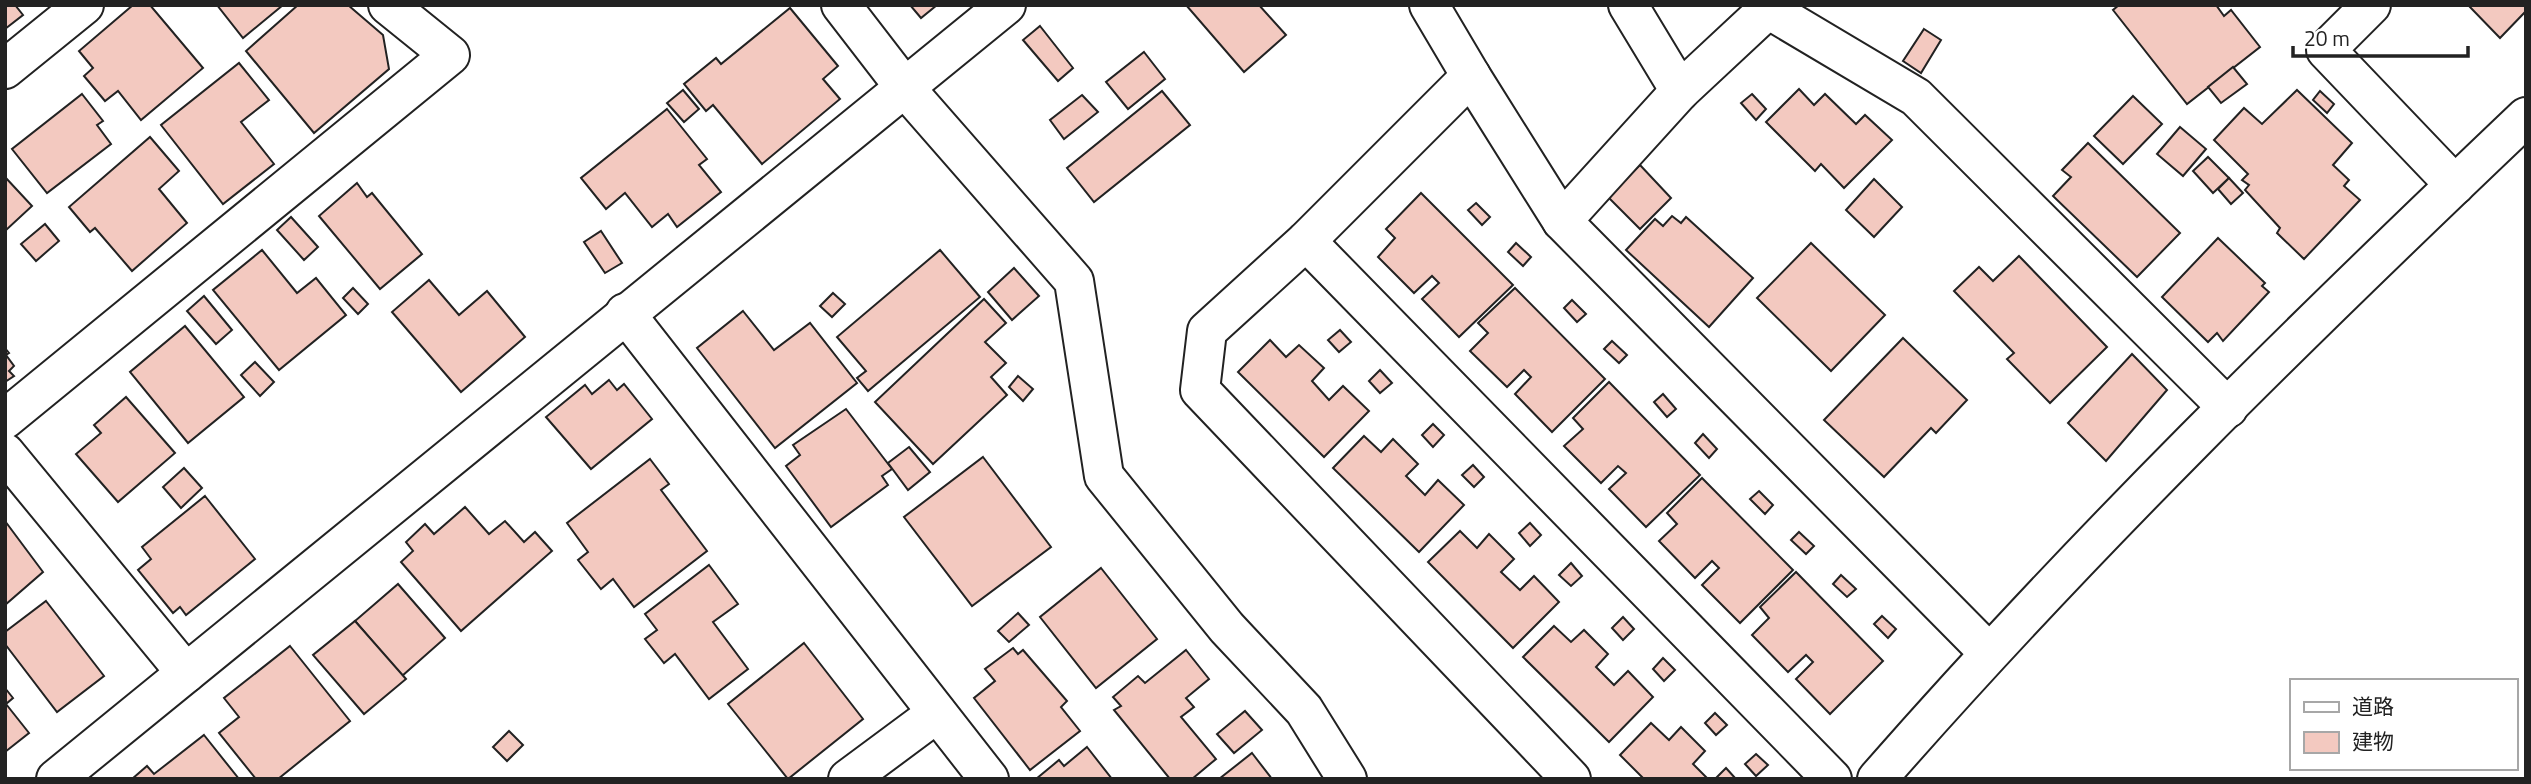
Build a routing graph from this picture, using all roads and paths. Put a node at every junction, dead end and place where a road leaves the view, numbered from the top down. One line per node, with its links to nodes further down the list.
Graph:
1 (84, 5): 9 (street)
2 (388, 5): 19 (street)
3 (841, 5): 11 (street)
4 (1006, 5): 11 (street)
5 (1429, 5): 10 (street)
6 (1628, 5): 12 (street)
7 (2371, 5): 14 (street)
8 (1768, 7): 12 (street); 18 (street)
9 (5, 69)
10 (1471, 76): 15 (street); 16 (street)
11 (905, 88): 17 (street); 27 (street)
12 (1679, 91): 15 (street)
13 (2526, 117): 14 (street)
14 (2455, 185): 18 (street)
15 (1562, 221): 21 (street)
16 (1306, 241): 28 (street); 29 (street)
17 (625, 313): 22 (street); 23 (street)
18 (2228, 408): 21 (street)
19 (5, 419)
20 (5, 453): 22 (street)
21 (1988, 652): 30 (street)
22 (186, 673): 24 (street)
23 (937, 713): 25 (street); 26 (street)
24 (56, 779)
25 (848, 779)
26 (989, 779)
27 (1347, 779)
28 (1571, 779)
29 (1832, 779)
30 (1877, 779)

